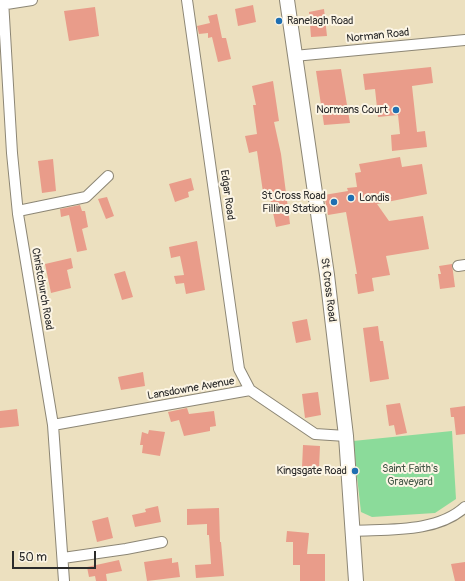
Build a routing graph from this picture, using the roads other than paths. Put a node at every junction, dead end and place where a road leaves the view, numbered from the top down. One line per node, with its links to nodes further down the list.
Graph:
1 (32, 0): 4 (street)
2 (187, 0): 9 (street, Edgar Road)
3 (287, 0): 6 (main road, St Cross Road)
4 (2, 3): 8 (street, Christchurch Road)
5 (465, 40): 6 (street, Norman Road)
6 (294, 56): 11 (main road, St Cross Road)
7 (108, 176): 8 (street)
8 (18, 211): 10 (street, Christchurch Road)
9 (250, 390): 10 (street, Lansdowne Avenue); 11 (street, Lansdowne Avenue)
10 (53, 425): 15 (street, Christchurch Road)
11 (346, 436): 13 (main road, St Cross Road)
12 (465, 507): 13 (street)
13 (353, 532): 17 (main road, St Cross Road)
14 (162, 542): 15 (street)
15 (63, 558): 16 (street, Christchurch Road)
16 (64, 581)
17 (356, 581)

